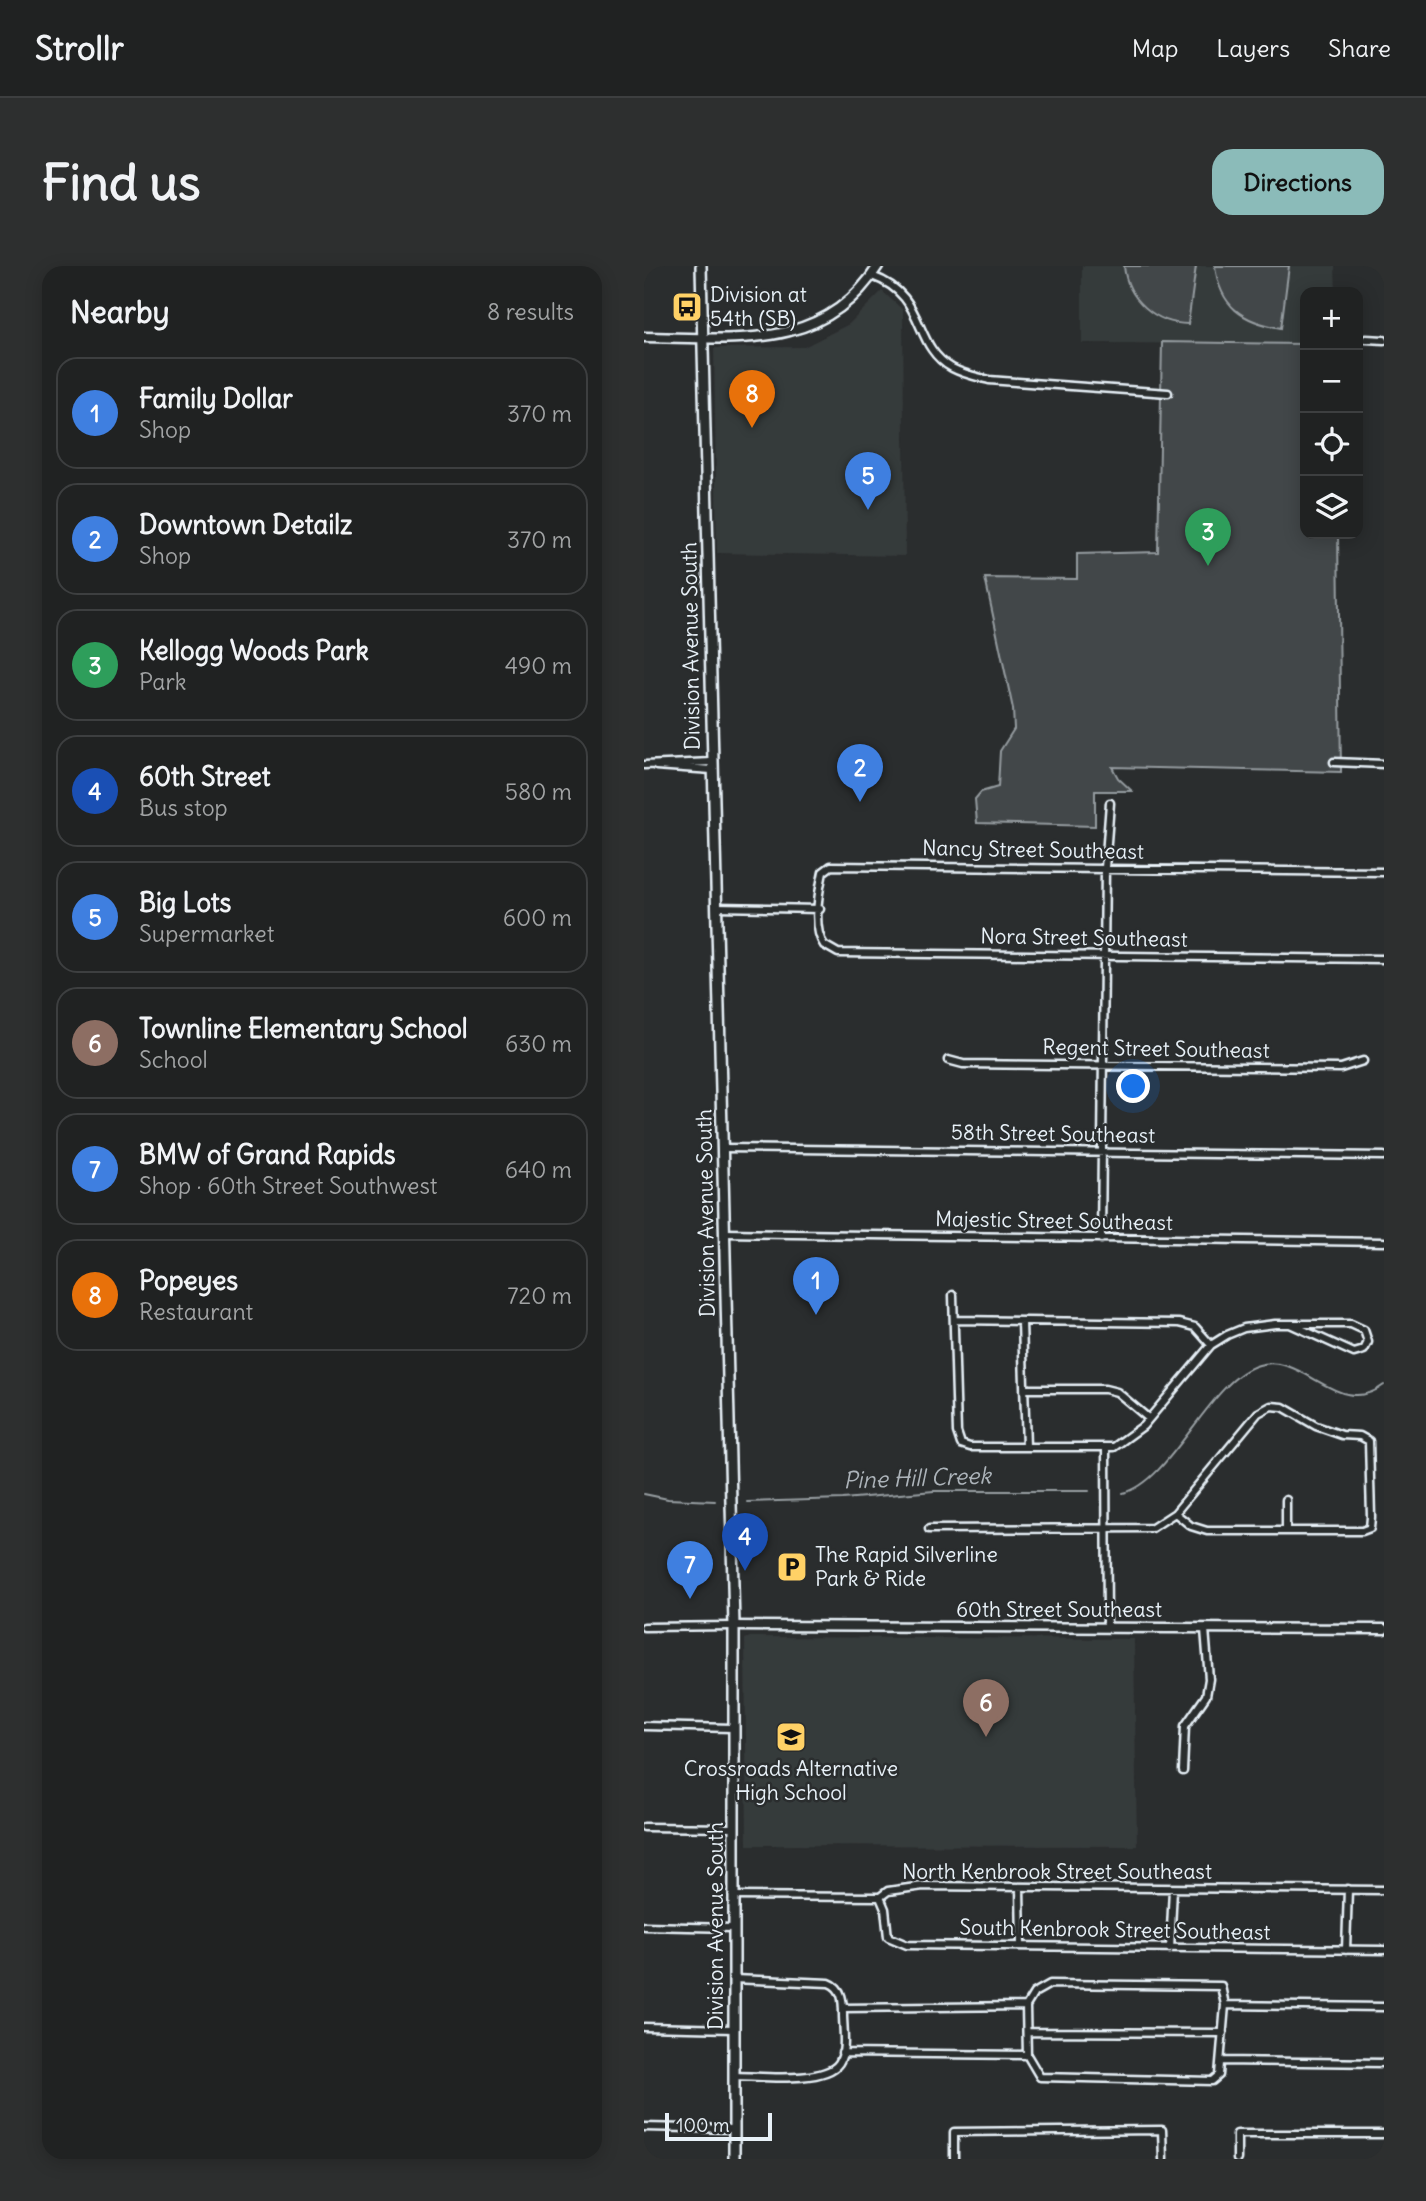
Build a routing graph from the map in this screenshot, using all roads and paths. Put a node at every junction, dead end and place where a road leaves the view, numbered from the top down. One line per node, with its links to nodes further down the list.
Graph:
1 (701, 266): 5 (main road, Division Avenue South)
2 (878, 266): 3 (main road)
3 (872, 276): 5 (main road); 8 (street)
4 (644, 337): 5 (main road)
5 (702, 337): 12 (main road, Division Avenue South)
6 (1366, 339): 7 (street)
7 (1384, 340)
8 (1168, 393)
9 (1334, 762): 10 (street)
10 (1384, 764)
11 (647, 765): 12 (street)
12 (712, 766): 16 (main road, Division Avenue South)
13 (1110, 803): 14 (street)
14 (1105, 868): 15 (street, Nancy Street Southeast); 17 (street, Nancy Street Southeast); 18 (street)
15 (1384, 872)
16 (716, 907): 17 (street); 23 (main road, Division Avenue South)
17 (820, 909): 18 (street, Nora Street Southeast)
18 (1104, 956): 19 (street, Nora Street Southeast); 22 (street)
19 (1384, 959)
20 (948, 1060): 22 (street, Regent Street Southeast)
21 (1363, 1061): 22 (street, Regent Street Southeast)
22 (1103, 1065): 24 (street)
23 (722, 1148): 24 (street, 58th Street Southeast); 26 (main road, Division Avenue South)
24 (1102, 1153): 25 (street, 58th Street Southeast); 27 (street)
25 (1384, 1156)
26 (724, 1233): 27 (street, Majestic Street Southeast); 43 (main road, Division Avenue South)
27 (1101, 1240): 28 (street, Majestic Street Southeast)
28 (1384, 1242)
29 (953, 1295): 30 (street)
30 (954, 1320): 31 (street); 36 (street)
31 (1022, 1322): 33 (street); 34 (street)
32 (1290, 1324): 32 (street); 33 (street)
33 (1211, 1345): 35 (street)
34 (1024, 1388): 35 (street); 36 (street)
35 (1148, 1418): 37 (street)
36 (1026, 1447): 37 (street)
37 (1106, 1449): 41 (street)
38 (1286, 1500): 42 (street)
39 (1175, 1513): 41 (street); 42 (street); 42 (street)
40 (929, 1529): 41 (street)
41 (1107, 1530): 45 (street)
42 (1286, 1531)
43 (734, 1626): 44 (street); 45 (main road, 60th Street Southeast); 49 (main road, Division Avenue South)
44 (644, 1627)
45 (1107, 1628): 46 (main road, 60th Street Southeast)
46 (1205, 1629): 47 (main road, 60th Street Southeast); 50 (street)
47 (1384, 1629)
48 (644, 1726): 49 (street)
49 (733, 1728): 52 (main road, Division Avenue South)
50 (1184, 1771)
51 (644, 1826): 52 (street)
52 (733, 1828): 57 (main road, Division Avenue South)
53 (1020, 1887): 54 (street, North Kenbrook Street Southeast); 58 (street, North Kenbrook Street Southeast); 61 (street)
54 (1173, 1888): 55 (street, North Kenbrook Street Southeast); 62 (street)
55 (1348, 1889): 56 (street, North Kenbrook Street Southeast); 63 (street)
56 (1384, 1890)
57 (733, 1896): 58 (street, North Kenbrook Street Southeast); 60 (main road, Division Avenue South)
58 (880, 1897): 61 (street, South Kenbrook Street Southeast)
59 (644, 1926): 60 (street)
60 (733, 1928): 65 (main road, Division Avenue South)
61 (1021, 1946): 62 (street, South Kenbrook Street Southeast)
62 (1170, 1949): 63 (street, South Kenbrook Street Southeast)
63 (1346, 1950): 64 (street, South Kenbrook Street Southeast)
64 (1384, 1950)
65 (733, 1979): 69 (street); 71 (main road, Division Avenue South)
66 (1225, 2005): 67 (street); 68 (street); 73 (street)
67 (1026, 2006): 69 (street); 72 (street)
68 (1384, 2007)
69 (843, 2008): 74 (street)
70 (644, 2027): 71 (street)
71 (734, 2029): 78 (main road, Division Avenue South)
72 (1027, 2032): 73 (street); 75 (street)
73 (1223, 2033): 76 (street)
74 (842, 2053): 75 (street); 78 (street)
75 (1027, 2055): 76 (street)
76 (1221, 2062): 77 (street)
77 (1384, 2063)
78 (734, 2076): 80 (main road, Division Avenue South)
79 (644, 2127): 80 (street)
80 (734, 2129): 82 (main road, Division Avenue South)
81 (1384, 2134): 85 (street)
82 (734, 2159)
83 (954, 2159): 84 (street)
84 (1163, 2159)
85 (1237, 2159)

